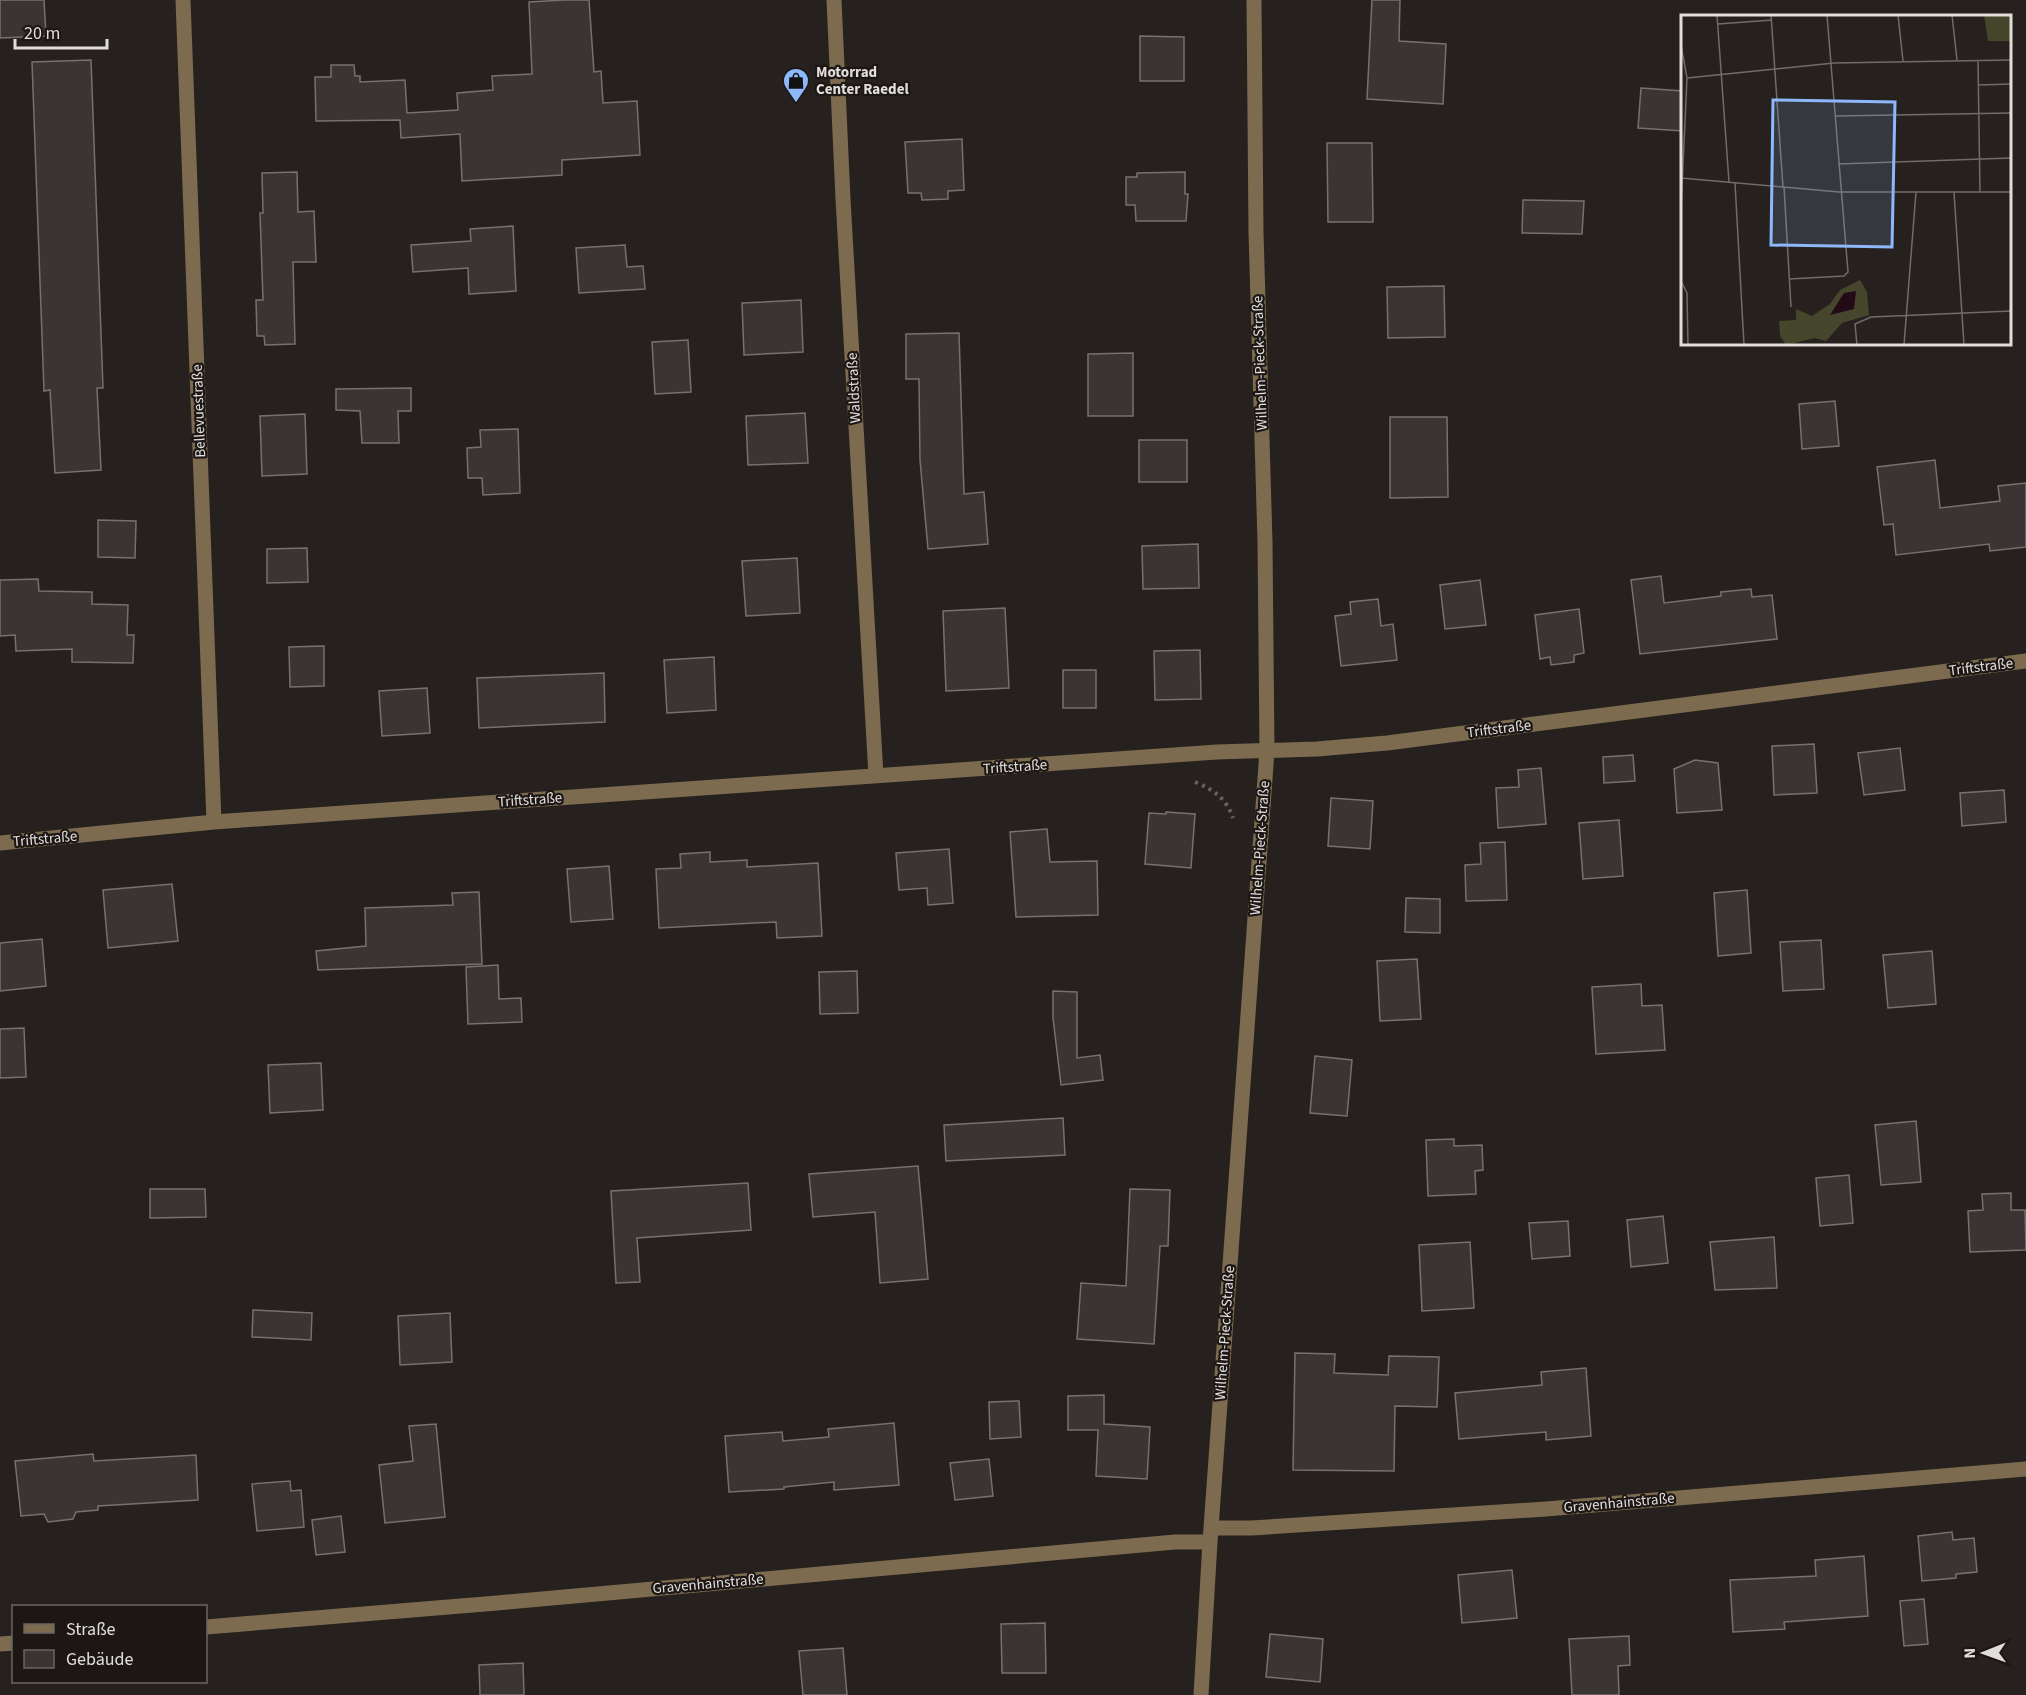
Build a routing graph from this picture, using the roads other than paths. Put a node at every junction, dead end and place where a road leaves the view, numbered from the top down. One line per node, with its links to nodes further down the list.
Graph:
1 (183, 0): 7 (street, Bellevuestraße)
2 (834, 0): 6 (street, Waldstraße)
3 (1254, 0): 5 (street, Wilhelm-Pieck-Straße)
4 (2026, 661): 5 (street, Triftstraße)
5 (1268, 751): 6 (street, Triftstraße); 10 (street, Wilhelm-Pieck-Straße)
6 (876, 776): 7 (street, Triftstraße)
7 (214, 822): 8 (street, Triftstraße)
8 (0, 843)
9 (2026, 1469): 10 (street, Gravenhainstraße)
10 (1210, 1535): 11 (street, Gravenhainstraße); 12 (street, Wilhelm-Pieck-Straße)
11 (207, 1627)
12 (1200, 1695)

